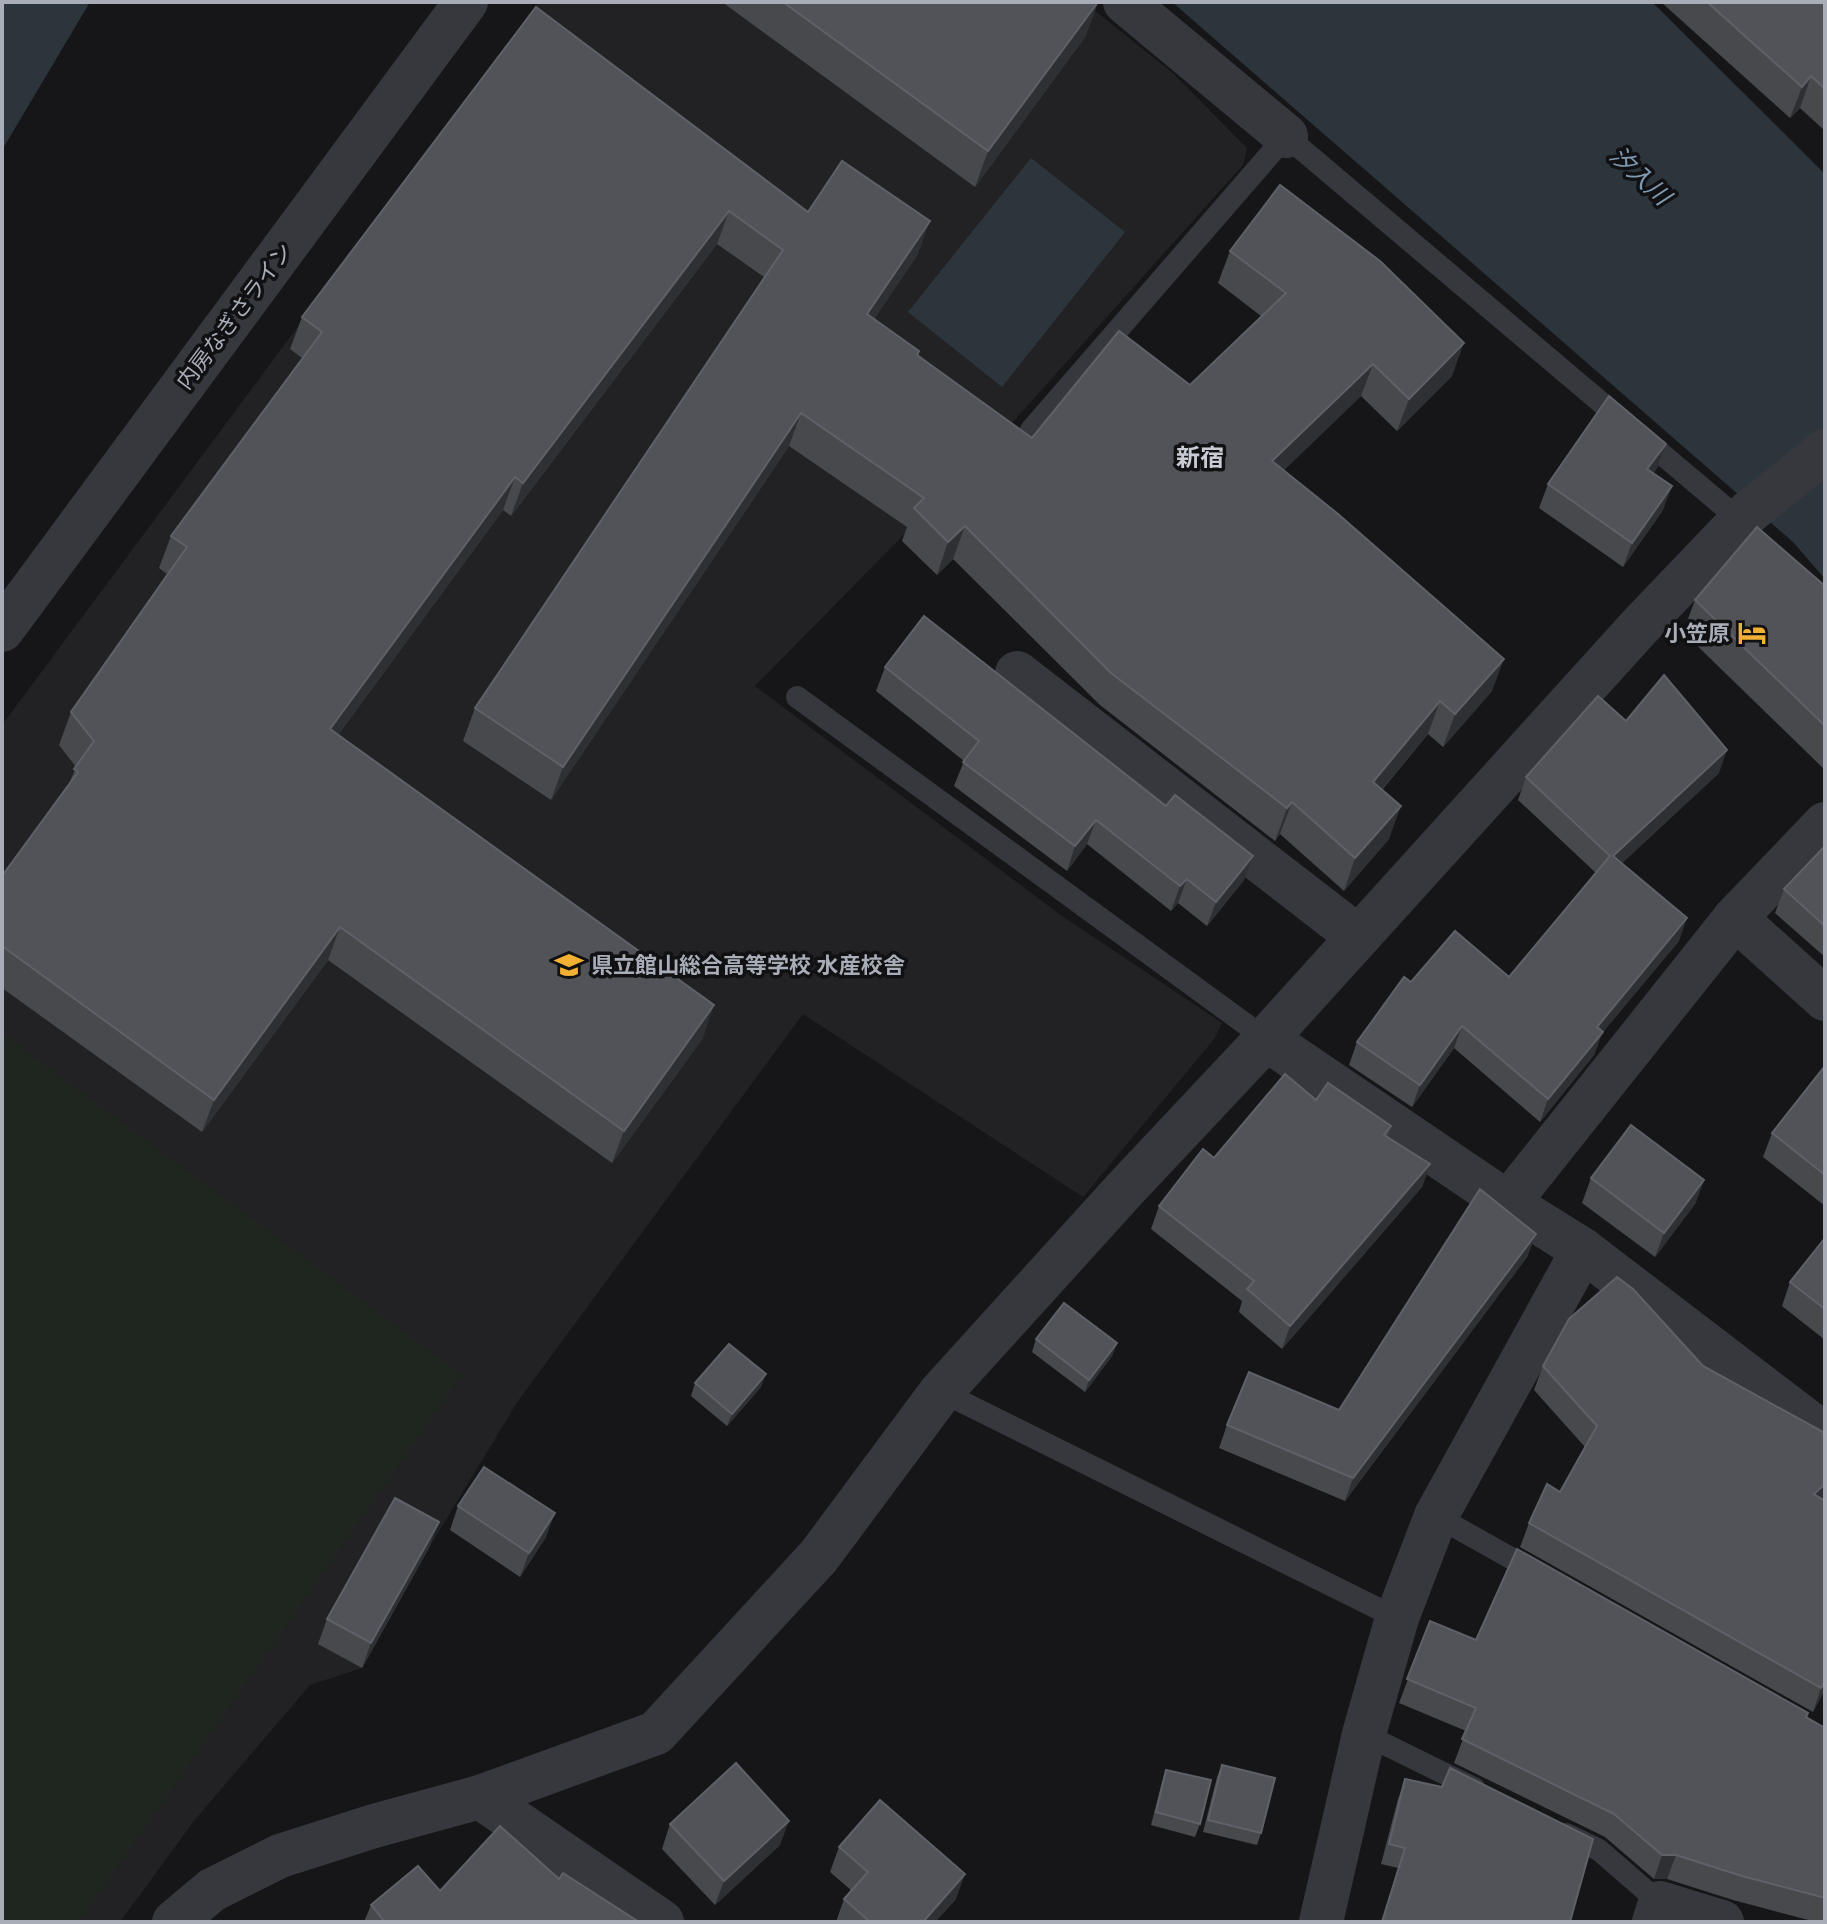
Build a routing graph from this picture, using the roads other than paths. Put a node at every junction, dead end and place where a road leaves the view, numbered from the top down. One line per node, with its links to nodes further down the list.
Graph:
1 (466, 2): 7 (street, 内房なぎさライン)
2 (1125, 2): 3 (street)
3 (1286, 136): 4 (lane); 6 (lane)
4 (1031, 430)
5 (1825, 451): 6 (street)
6 (1745, 516): 12 (street)
7 (2, 630)
8 (1017, 673): 12 (street)
9 (797, 697): 14 (lane)
10 (1825, 824): 11 (street)
11 (1735, 918): 13 (street); 15 (street)
12 (1357, 936): 14 (street)
13 (1825, 999)
14 (1266, 1039): 15 (street); 17 (street)
15 (1508, 1203): 16 (street)
16 (1583, 1250): 18 (street); 19 (street)
17 (942, 1392): 21 (lane); 24 (street)
18 (1825, 1435)
19 (1436, 1516): 20 (lane); 21 (street)
20 (1561, 1586)
21 (1397, 1618): 22 (street)
22 (1364, 1734): 23 (lane); 29 (street)
23 (1488, 1795)
24 (480, 1797): 27 (street); 28 (street)
25 (1544, 1823): 26 (lane)
26 (1657, 1912): 30 (street)
27 (174, 1922)
28 (662, 1922)
29 (1321, 1922)
30 (1722, 1922)

